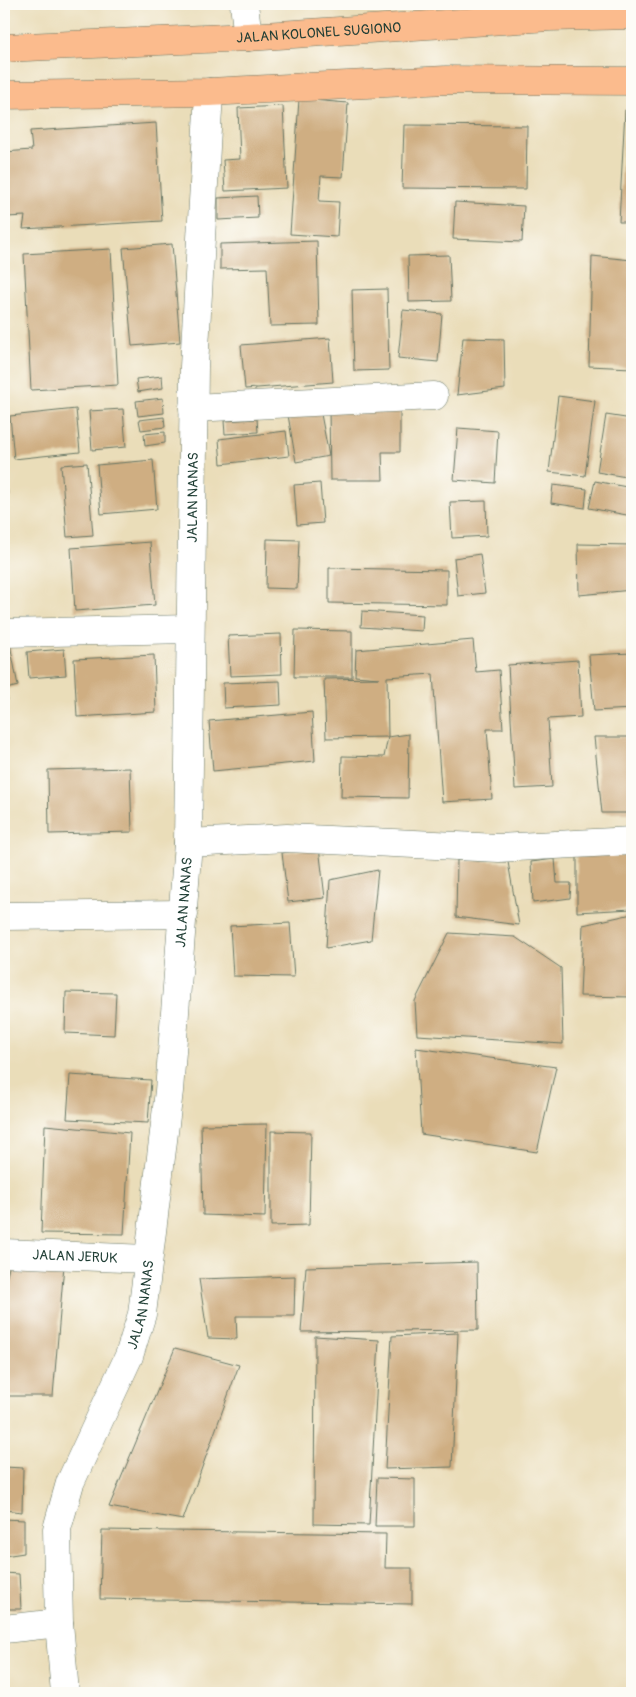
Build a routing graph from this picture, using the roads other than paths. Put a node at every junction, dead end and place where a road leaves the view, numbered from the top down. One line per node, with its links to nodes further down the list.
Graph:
1 (244, 4): 4 (street)
2 (548, 11): 3 (highway, JALAN KOLONEL SUGIONO); 4 (highway, JALAN KOLONEL SUGIONO)
3 (632, 15)
4 (248, 37): 5 (highway, JALAN KOLONEL SUGIONO)
5 (4, 48)
6 (632, 81): 7 (highway)
7 (209, 92): 8 (highway); 10 (street, JALAN NANAS)
8 (4, 95)
9 (434, 396): 10 (street)
10 (193, 408): 11 (street, JALAN NANAS)
11 (190, 629): 12 (street); 14 (street, JALAN NANAS)
12 (4, 633)
13 (632, 841): 14 (street)
14 (188, 844): 15 (street, JALAN NANAS)
15 (184, 914): 16 (street); 18 (street, JALAN NANAS)
16 (4, 916)
17 (4, 1253): 18 (street, JALAN JERUK)
18 (147, 1259): 19 (street, JALAN NANAS)
19 (59, 1623): 20 (street); 21 (street, JALAN NANAS)
20 (4, 1629)
21 (65, 1693)

